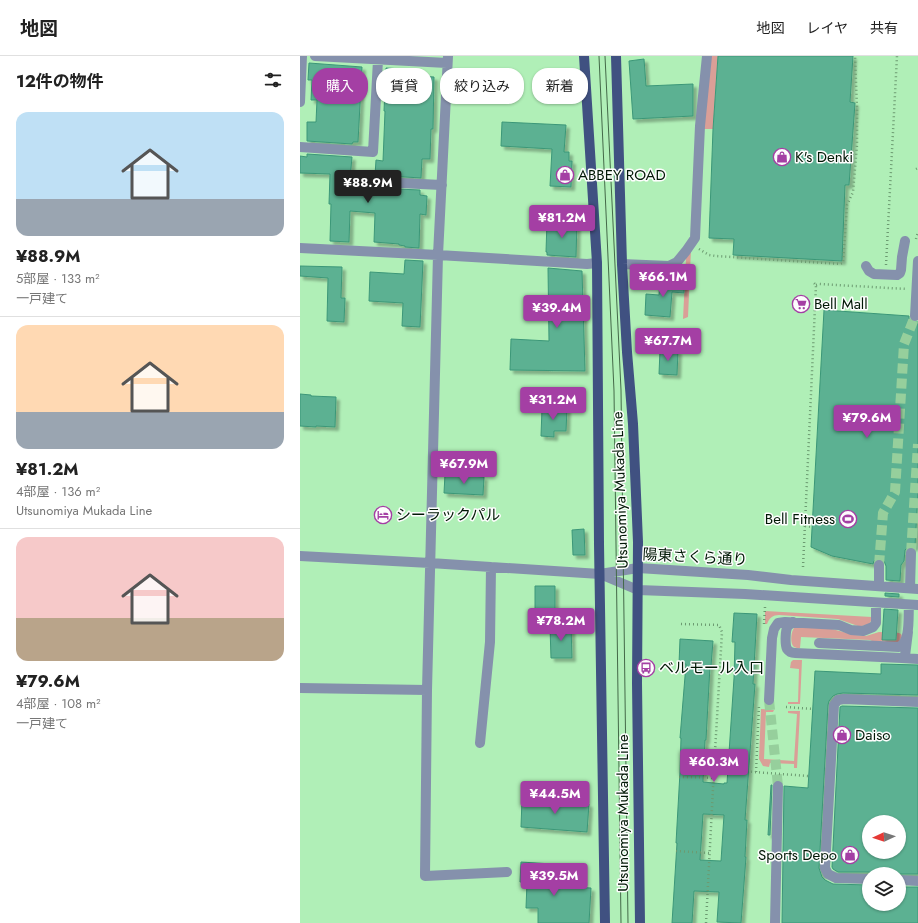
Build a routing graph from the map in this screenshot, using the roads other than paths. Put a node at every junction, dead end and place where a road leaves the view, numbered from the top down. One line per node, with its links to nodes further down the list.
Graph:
1 (302, 56): 8 (street)
2 (315, 56): 6 (street)
3 (584, 56): 16 (main road, Utsunomiya Mukada Line)
4 (616, 56): 17 (main road, Utsunomiya Mukada Line)
5 (707, 56): 17 (street)
6 (378, 60): 7 (street); 9 (street)
7 (447, 60): 11 (street)
8 (300, 102)
9 (300, 147)
10 (356, 180): 11 (street)
11 (442, 185): 14 (street)
12 (906, 241): 18 (street)
13 (300, 248): 14 (street)
14 (438, 255): 16 (street); 22 (street)
15 (918, 261): 19 (street)
16 (597, 263): 26 (main road, Utsunomiya Mukada Line)
17 (622, 264): 25 (main road, Utsunomiya Mukada Line)
18 (866, 266)
19 (915, 316)
20 (911, 553): 28 (street)
21 (300, 556): 22 (street)
22 (430, 563): 24 (street); 37 (street)
23 (880, 565): 27 (street)
24 (491, 567): 26 (street); 40 (street)
25 (638, 568): 26 (street, 陽東さくら通り); 27 (street, 陽東さくら通り); 29 (main road, Utsunomiya Mukada Line)
26 (600, 574): 29 (street); 46 (main road, Utsunomiya Mukada Line)
27 (879, 586): 28 (street, 陽東さくら通り)
28 (914, 588)
29 (638, 590): 30 (street); 47 (main road, Utsunomiya Mukada Line)
30 (876, 603): 31 (street); 32 (street)
31 (913, 605): 33 (street)
32 (793, 622): 35 (street); 38 (street)
33 (908, 632): 34 (street); 35 (street)
34 (819, 643)
35 (909, 657)
36 (300, 688): 37 (street)
37 (427, 690): 42 (street)
38 (769, 700)
39 (918, 702): 43 (street)
40 (480, 743)
41 (778, 786): 48 (street)
42 (507, 872)
43 (862, 879)
44 (906, 880): 45 (street)
45 (918, 881)
46 (605, 923)
47 (640, 923)
48 (775, 923)

